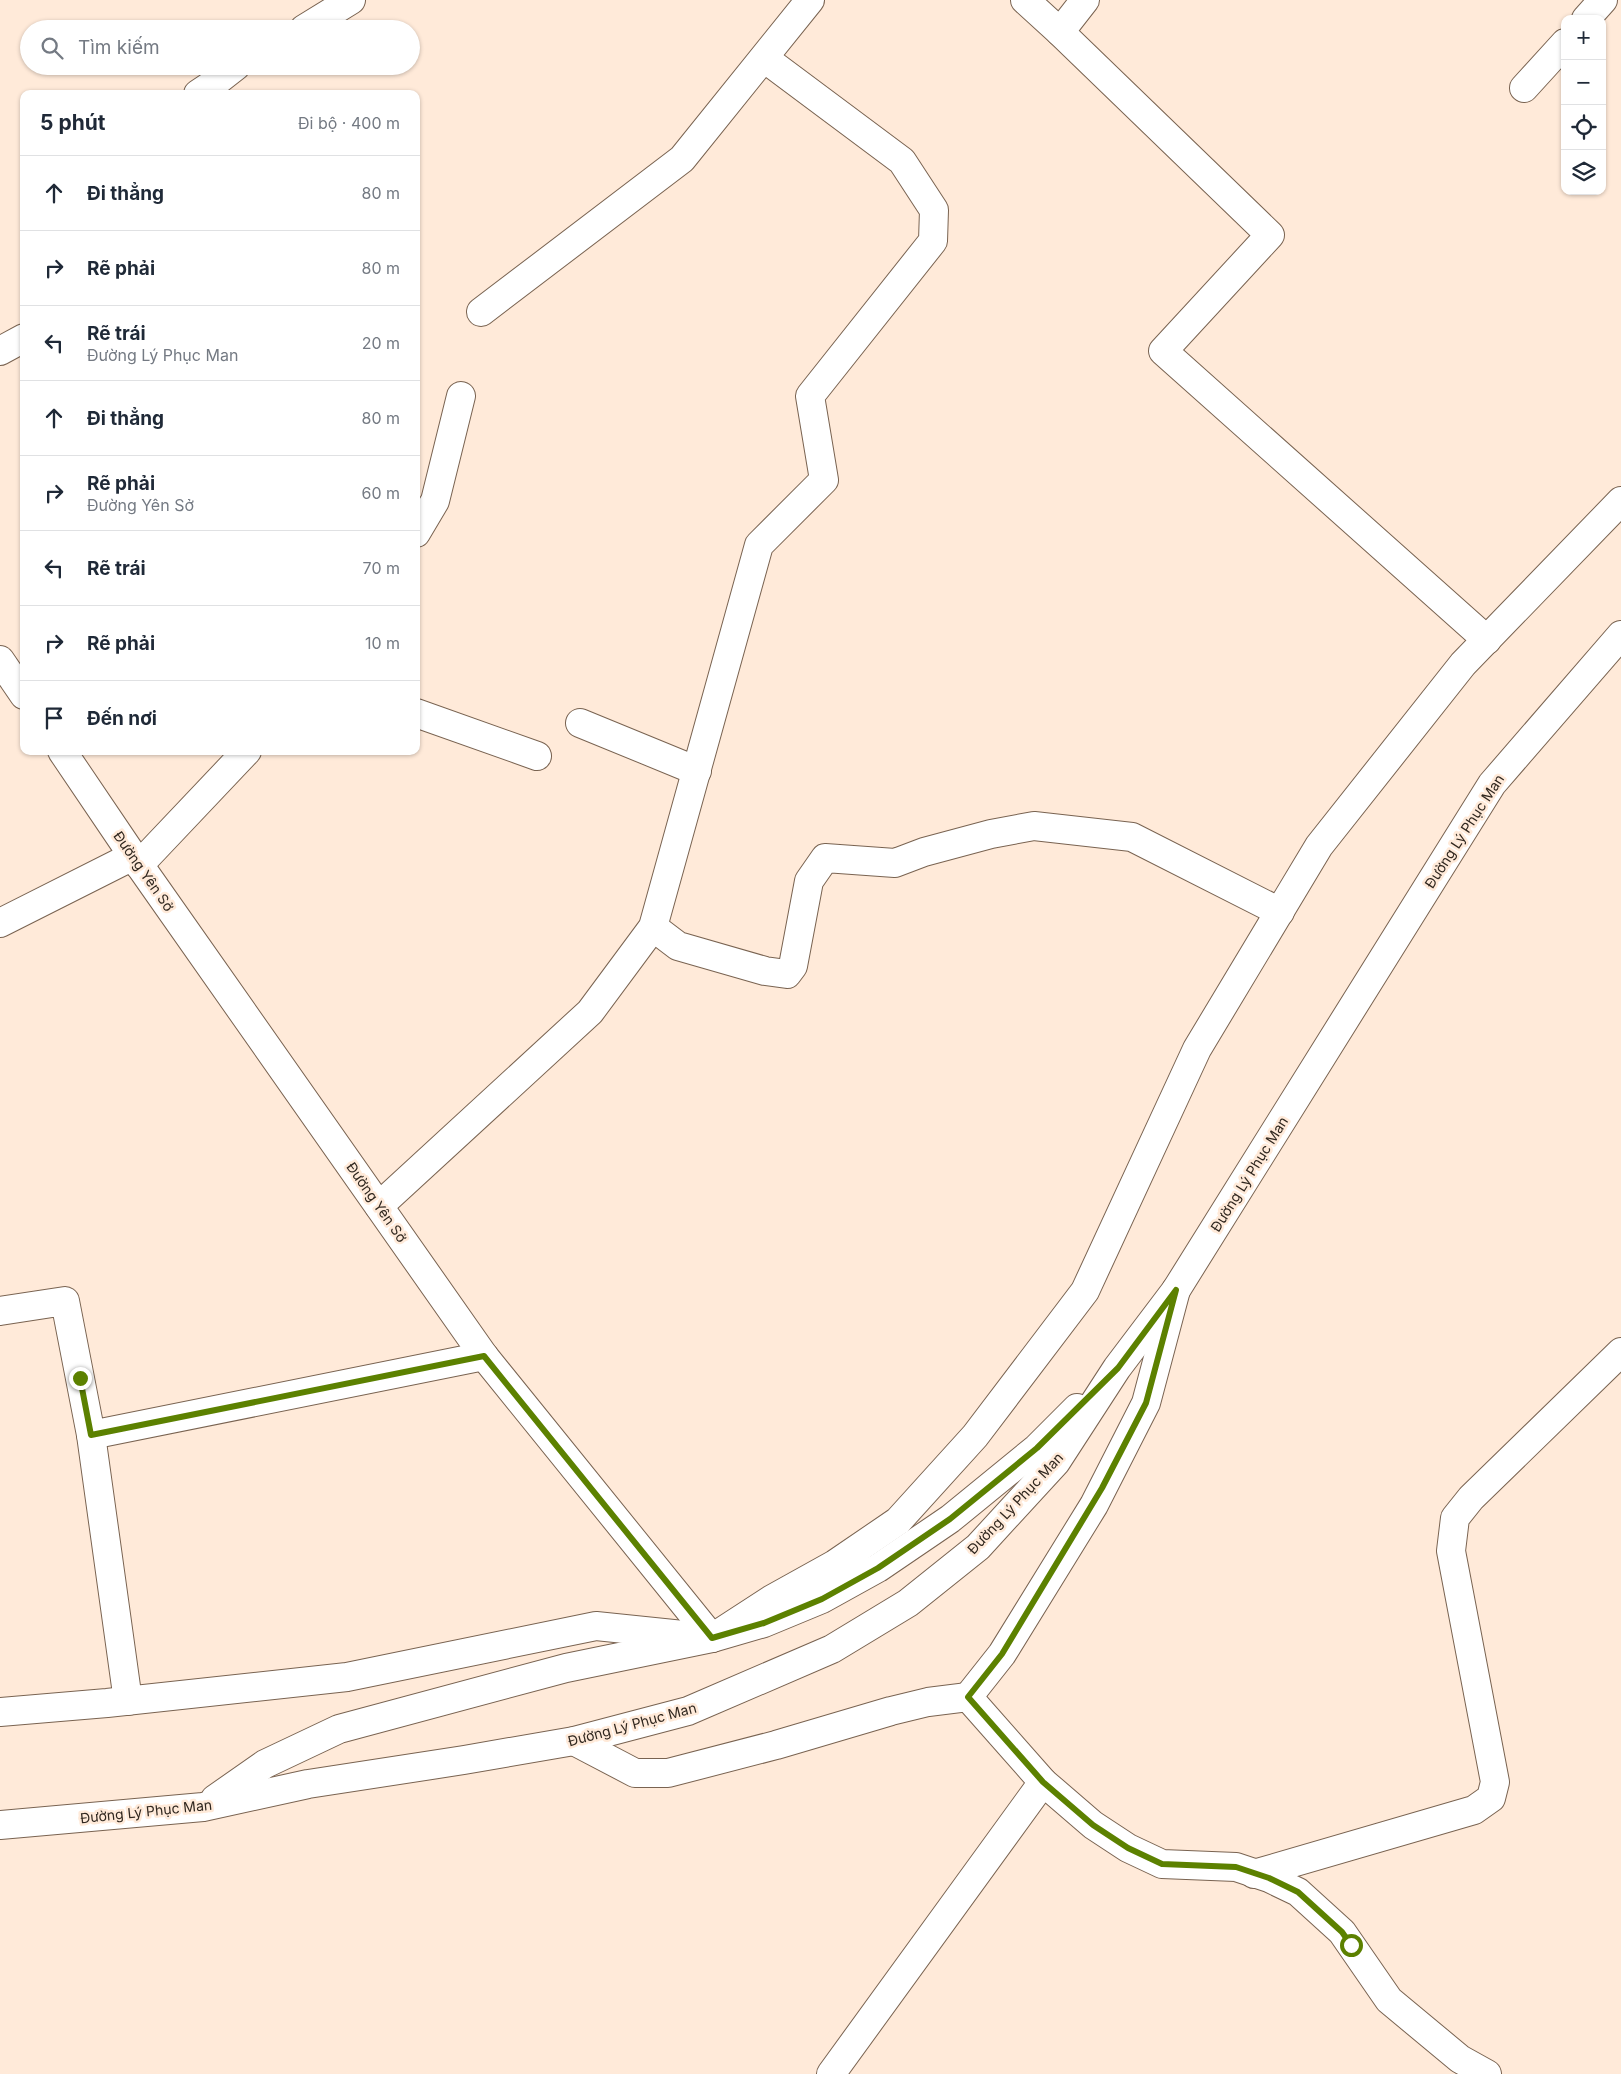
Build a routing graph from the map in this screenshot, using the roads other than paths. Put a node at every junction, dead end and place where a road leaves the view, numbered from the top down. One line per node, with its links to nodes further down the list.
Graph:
1 (351, 0): 7 (street)
2 (810, 0): 10 (street)
3 (1025, 0): 8 (street)
4 (1085, 0): 8 (street)
5 (1603, 0): 6 (street)
6 (1590, 15)
7 (319, 20)
8 (1060, 32): 21 (street)
9 (1561, 46): 12 (street)
10 (764, 58): 14 (street); 29 (street)
11 (224, 75): 13 (street)
12 (1524, 88)
13 (204, 90)
14 (481, 312)
15 (20, 340): 16 (street)
16 (0, 351)
17 (461, 396): 19 (street)
18 (1621, 501): 21 (street)
19 (420, 526)
20 (1621, 635): 35 (street, Đường Lý Phục Man)
21 (1487, 640): 31 (street)
22 (0, 660): 23 (street)
23 (20, 689)
24 (420, 714): 28 (street)
25 (580, 723): 29 (street)
26 (65, 755): 30 (street, Đường Yên Sở)
27 (243, 755): 30 (street)
28 (537, 756)
29 (696, 771): 33 (street)
30 (136, 861): 32 (street); 34 (street, Đường Yên Sở)
31 (1280, 912): 33 (street); 41 (street)
32 (0, 924)
33 (653, 928): 34 (street)
34 (379, 1206): 38 (street, Đường Yên Sở)
35 (1176, 1290): 39 (street, Đường Lý Phục Man); 42 (street)
36 (0, 1311): 40 (street)
37 (1621, 1352): 49 (street)
38 (484, 1356): 40 (street); 41 (street, Đường Yên Sở)
39 (1118, 1368): 41 (street); 45 (street, Đường Lý Phục Man)
40 (91, 1435): 43 (street)
41 (712, 1638): 43 (street); 47 (street)
42 (968, 1697): 45 (street); 46 (street)
43 (128, 1701): 44 (street)
44 (0, 1712)
45 (574, 1741): 47 (street, Đường Lý Phục Man)
46 (1043, 1782): 49 (street); 50 (street)
47 (203, 1807): 48 (street, Đường Lý Phục Man)
48 (0, 1825)
49 (1254, 1874): 51 (street)
50 (832, 2074)
51 (1486, 2074)

